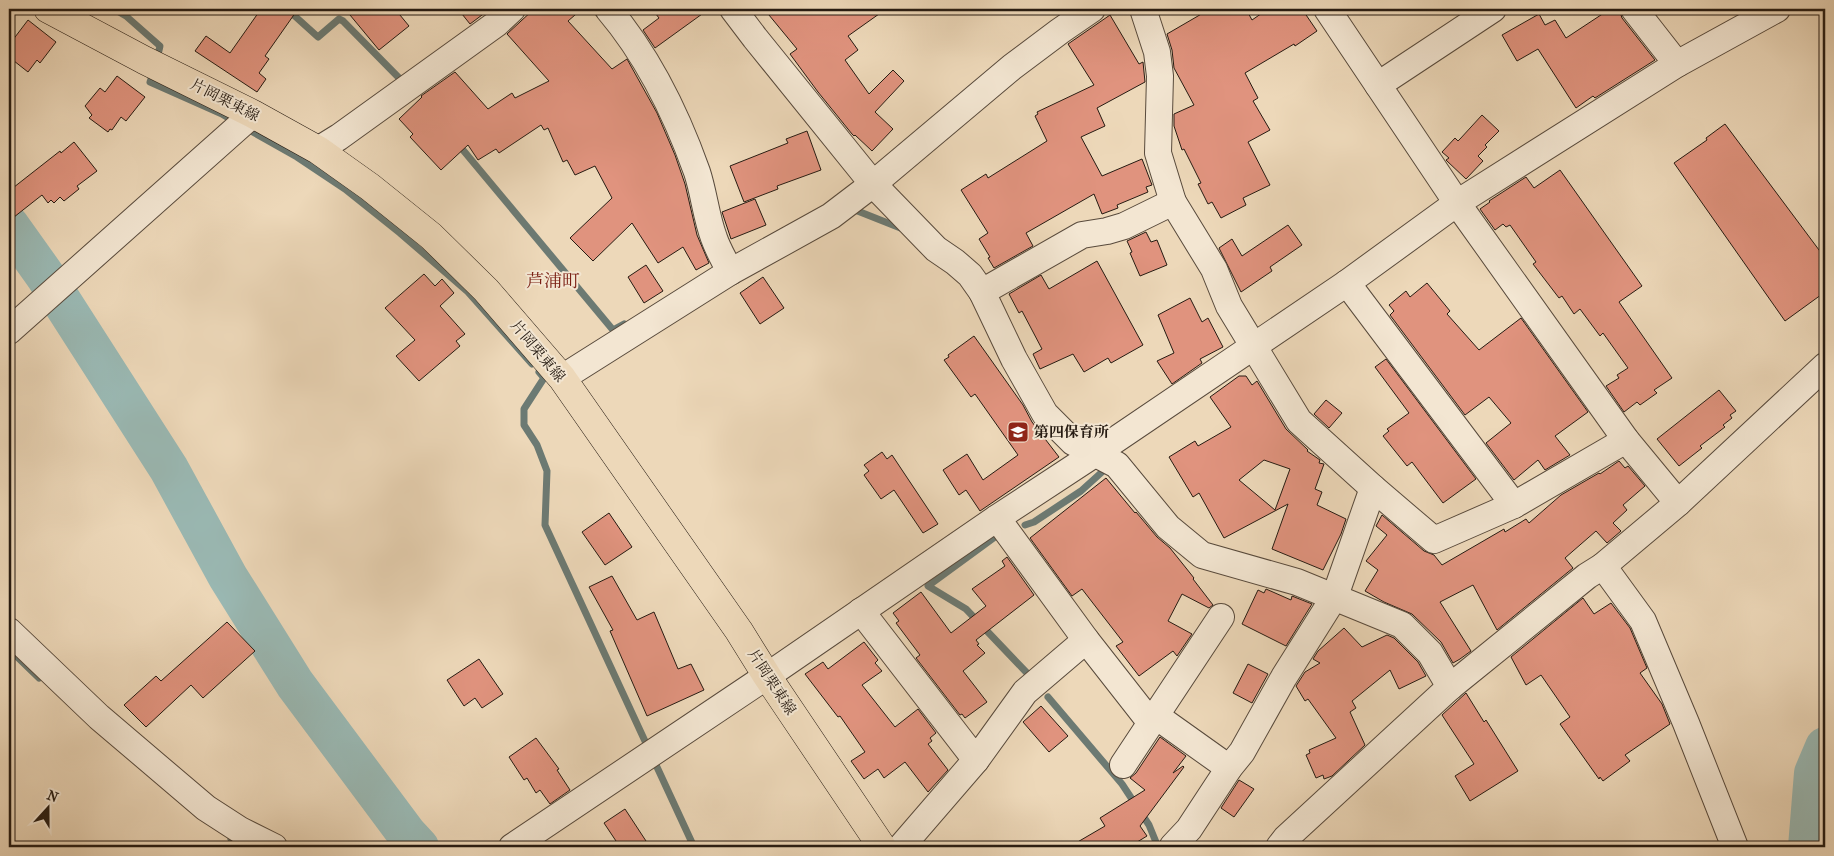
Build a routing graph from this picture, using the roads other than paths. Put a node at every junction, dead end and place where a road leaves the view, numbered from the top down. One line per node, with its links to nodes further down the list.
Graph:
1 (48, 9): 13 (main road, 片岡栗東線)
2 (608, 9): 18 (street)
3 (733, 9): 15 (street)
4 (1092, 9): 15 (street)
5 (1143, 9): 16 (street)
6 (1327, 9): 12 (street)
7 (1634, 9): 11 (street)
8 (1777, 9): 11 (street)
9 (1486, 11): 12 (street)
10 (498, 14): 14 (street)
11 (1677, 64): 17 (street)
12 (1378, 85): 17 (street)
13 (254, 114): 14 (main road, 片岡栗東線); 21 (street)
14 (318, 150): 24 (main road, 片岡栗東線)
15 (865, 190): 18 (street); 20 (street)
16 (1173, 202): 20 (street); 22 (street)
17 (1457, 203): 19 (street); 25 (street)
18 (726, 264): 24 (street)
19 (1347, 283): 22 (street); 29 (street)
20 (989, 288): 26 (street)
21 (9, 331)
22 (1253, 345): 26 (street); 27 (street)
23 (1825, 366): 28 (street)
24 (562, 378): 37 (main road, 片岡栗東線)
25 (1626, 440): 28 (street); 29 (street)
26 (1104, 448): 30 (street); 32 (street)
27 (1373, 488): 29 (street); 32 (street)
28 (1678, 503): 31 (street)
29 (1514, 506)
30 (997, 518): 33 (street); 36 (street)
31 (1603, 566): 38 (street); 49 (street)
32 (1335, 596): 38 (street); 42 (street)
33 (861, 611): 37 (street); 40 (street)
34 (1220, 617): 39 (street)
35 (9, 631): 43 (street)
36 (1086, 640): 39 (street); 40 (street)
37 (767, 676): 44 (street); 45 (main road, 片岡栗東線)
38 (1450, 687): 48 (street)
39 (1153, 720): 41 (street); 42 (street)
40 (976, 760): 46 (street)
41 (1123, 765)
42 (1229, 768): 47 (street)
43 (274, 847)
44 (512, 847)
45 (882, 847)
46 (901, 847)
47 (1173, 847)
48 (1279, 847)
49 (1735, 847)

